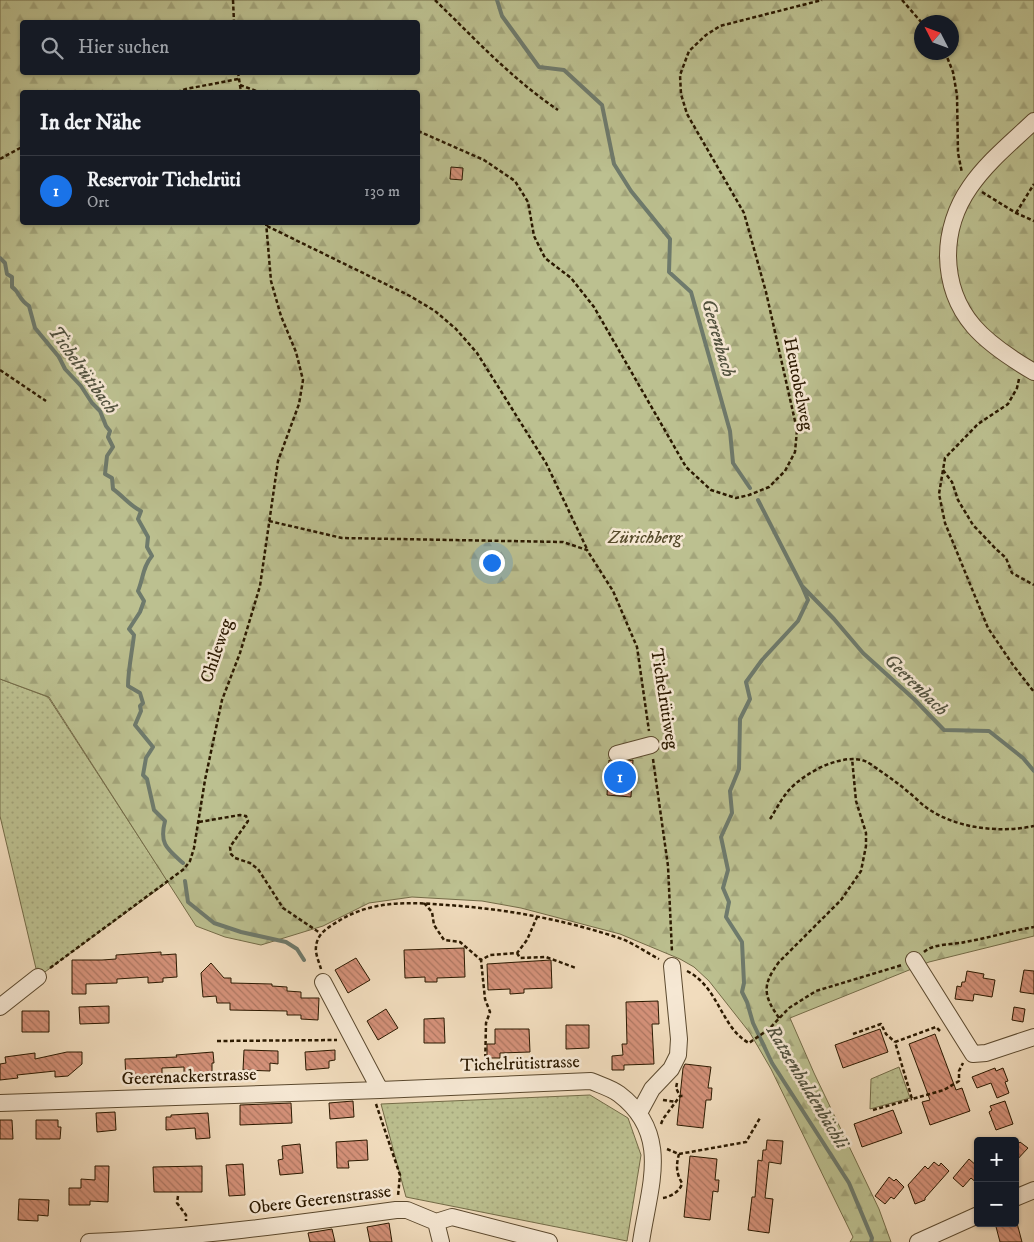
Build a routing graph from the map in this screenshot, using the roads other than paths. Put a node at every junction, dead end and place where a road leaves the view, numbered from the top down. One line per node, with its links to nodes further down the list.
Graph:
1 (1034, 122): 2 (street)
2 (1028, 369)
3 (651, 744): 4 (street)
4 (617, 754)
5 (914, 960): 10 (street)
6 (672, 966): 13 (street)
7 (38, 977): 9 (street)
8 (323, 982): 11 (street)
9 (0, 1007)
10 (1034, 1038)
11 (376, 1090): 12 (street, Geerenackerstrasse); 13 (street, Tichelrütistrasse)
12 (0, 1103)
13 (639, 1113): 22 (street, Tichelrütistrasse)
14 (1034, 1190): 15 (street)
15 (1019, 1196)
16 (974, 1217): 23 (street)
17 (436, 1222): 18 (street, Obere Geerenstrasse); 20 (street); 21 (street, Obere Geerenstrasse)
18 (233, 1236): 19 (street, Obere Geerenstrasse)
19 (89, 1242)
20 (441, 1242)
21 (549, 1242)
22 (641, 1242)
23 (918, 1242)

